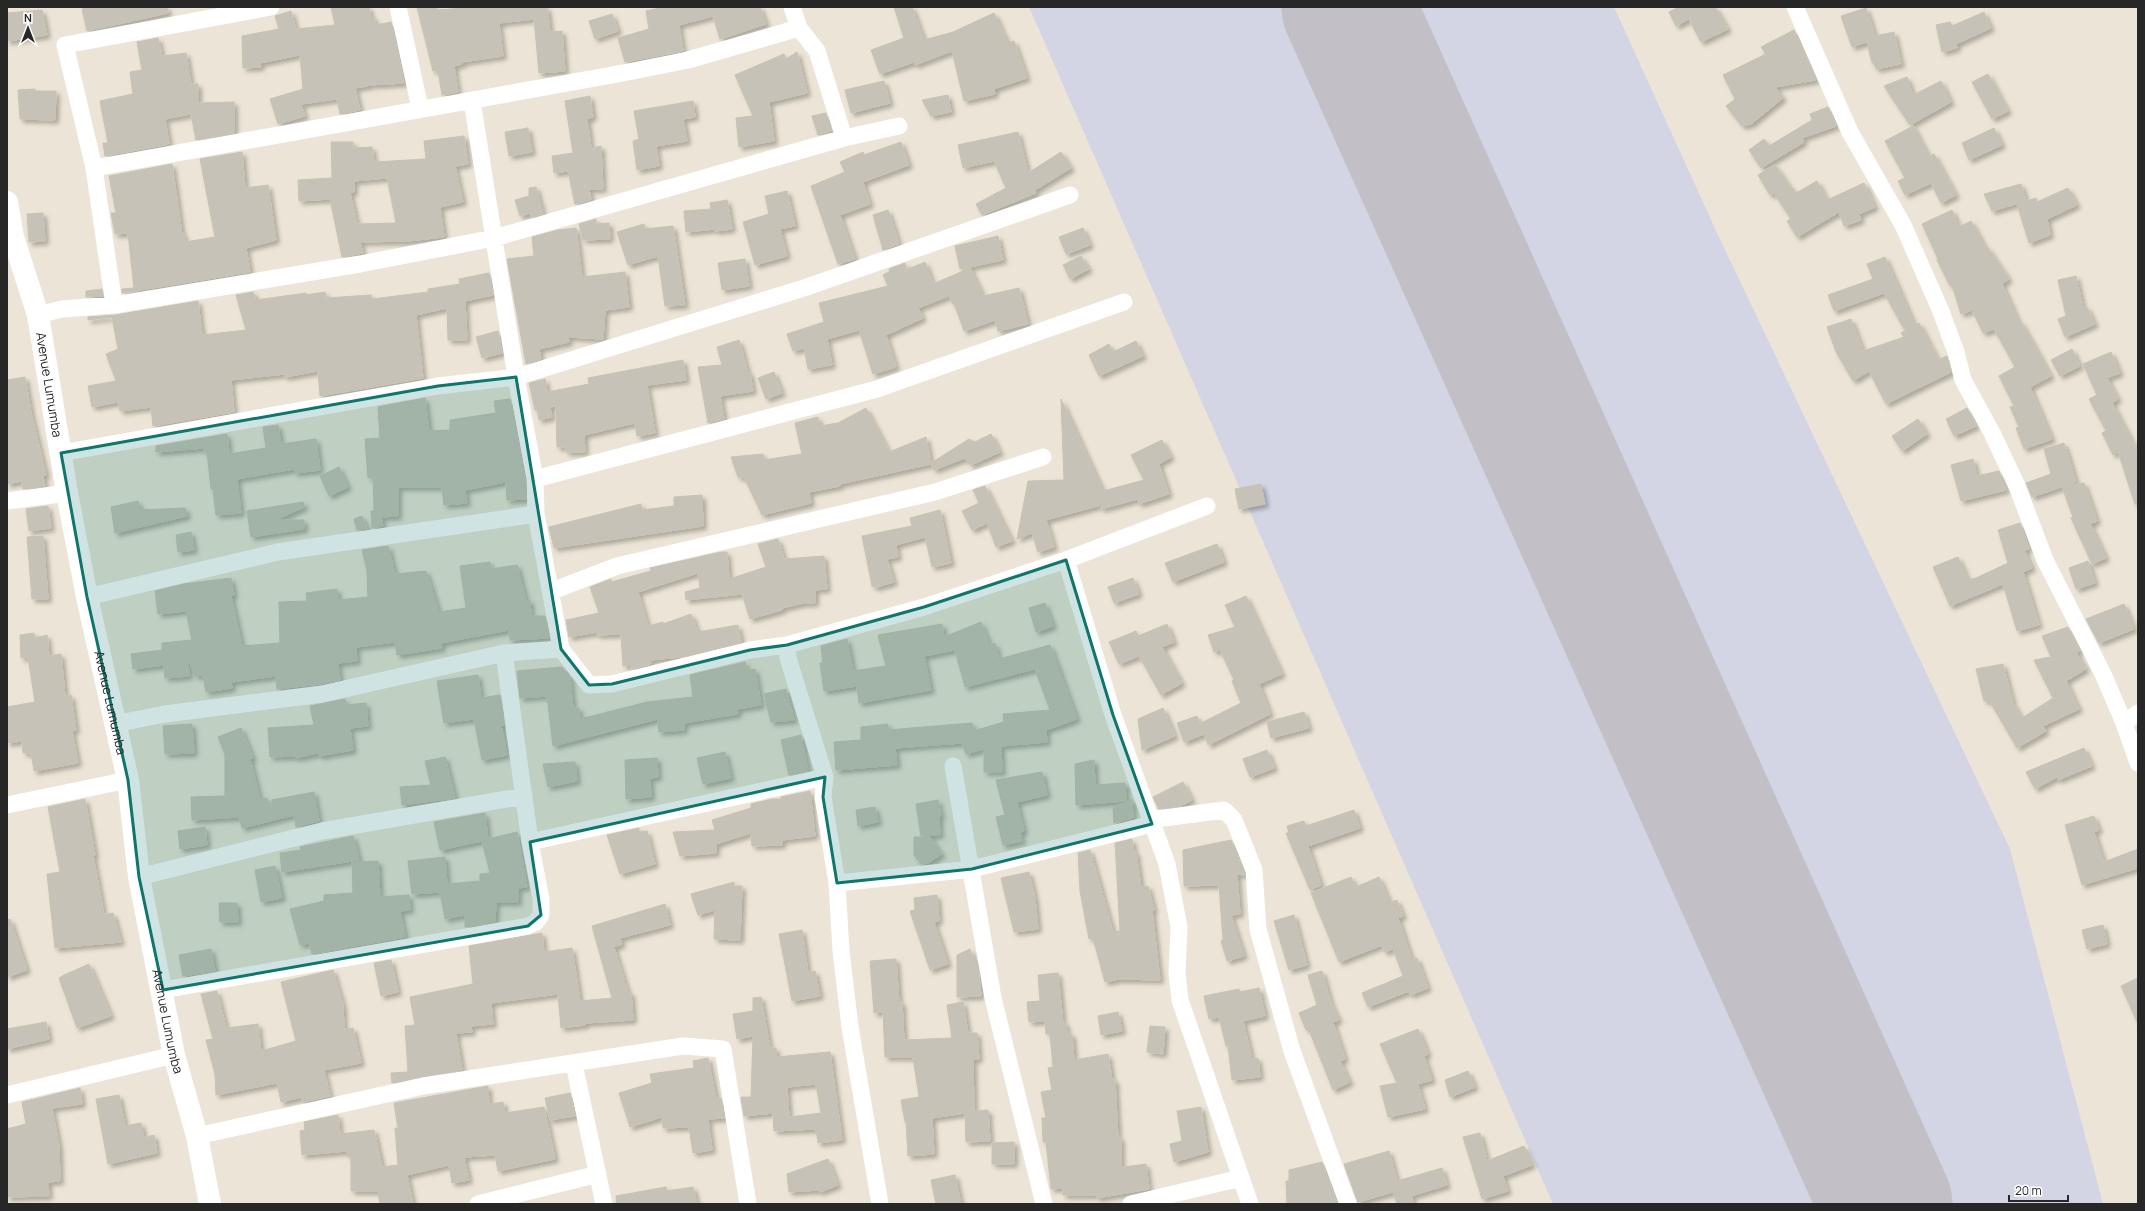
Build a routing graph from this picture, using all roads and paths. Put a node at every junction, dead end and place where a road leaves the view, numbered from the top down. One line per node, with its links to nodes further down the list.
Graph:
1 (271, 7): 10 (street)
2 (398, 7): 7 (street)
3 (792, 7): 5 (street)
4 (1795, 7): 33 (street)
5 (799, 28): 6 (street); 9 (street)
6 (472, 101): 7 (street); 14 (street)
7 (420, 108): 10 (street)
8 (898, 126): 9 (street)
9 (844, 138): 14 (street)
10 (94, 168): 16 (street)
11 (1070, 195): 18 (street)
12 (7, 202): 13 (main road, Avenue Lumumba)
13 (10, 237): 17 (main road, Avenue Lumumba)
14 (494, 238): 16 (street); 18 (street)
15 (1124, 302): 21 (street)
16 (114, 305): 17 (street)
17 (38, 315): 19 (main road, Avenue Lumumba)
18 (516, 377): 19 (street); 21 (street)
19 (61, 454): 22 (main road, Avenue Lumumba)
20 (1043, 457): 27 (street)
21 (535, 479): 25 (street)
22 (67, 493): 23 (street); 28 (main road, Avenue Lumumba)
23 (7, 501)
24 (1207, 506): 26 (street)
25 (536, 514): 27 (street); 28 (street)
26 (1066, 560): 29 (street); 41 (street)
27 (552, 591): 30 (street)
28 (87, 597): 34 (main road, Avenue Lumumba)
29 (787, 645): 30 (street); 37 (street)
30 (561, 649): 31 (street)
31 (504, 653): 34 (street); 39 (street)
32 (2138, 713): 33 (street)
33 (2124, 723): 35 (street)
34 (114, 724): 38 (main road, Avenue Lumumba)
35 (2138, 763)
36 (953, 766): 43 (street)
37 (825, 777): 42 (street); 45 (street)
38 (128, 780): 40 (street); 44 (main road, Avenue Lumumba)
39 (524, 796): 42 (street); 44 (street)
40 (7, 805)
41 (1152, 824): 43 (street); 52 (street); 62 (street)
42 (530, 842): 46 (street)
43 (972, 869): 45 (street); 59 (street)
44 (139, 877): 46 (main road, Avenue Lumumba)
45 (837, 883): 58 (street)
46 (163, 990): 47 (main road, Avenue Lumumba)
47 (174, 1056): 49 (street); 50 (main road, Avenue Lumumba)
48 (574, 1064): 50 (street); 51 (street); 57 (street)
49 (7, 1095)
50 (197, 1136): 54 (main road, Avenue Lumumba)
51 (598, 1174): 55 (street); 56 (street)
52 (1240, 1178): 53 (street); 61 (street)
53 (1151, 1202): 60 (street)
54 (210, 1204)
55 (478, 1204)
56 (604, 1204)
57 (748, 1204)
58 (880, 1204)
59 (1044, 1204)
60 (1131, 1204)
61 (1250, 1204)
62 (1348, 1204)

